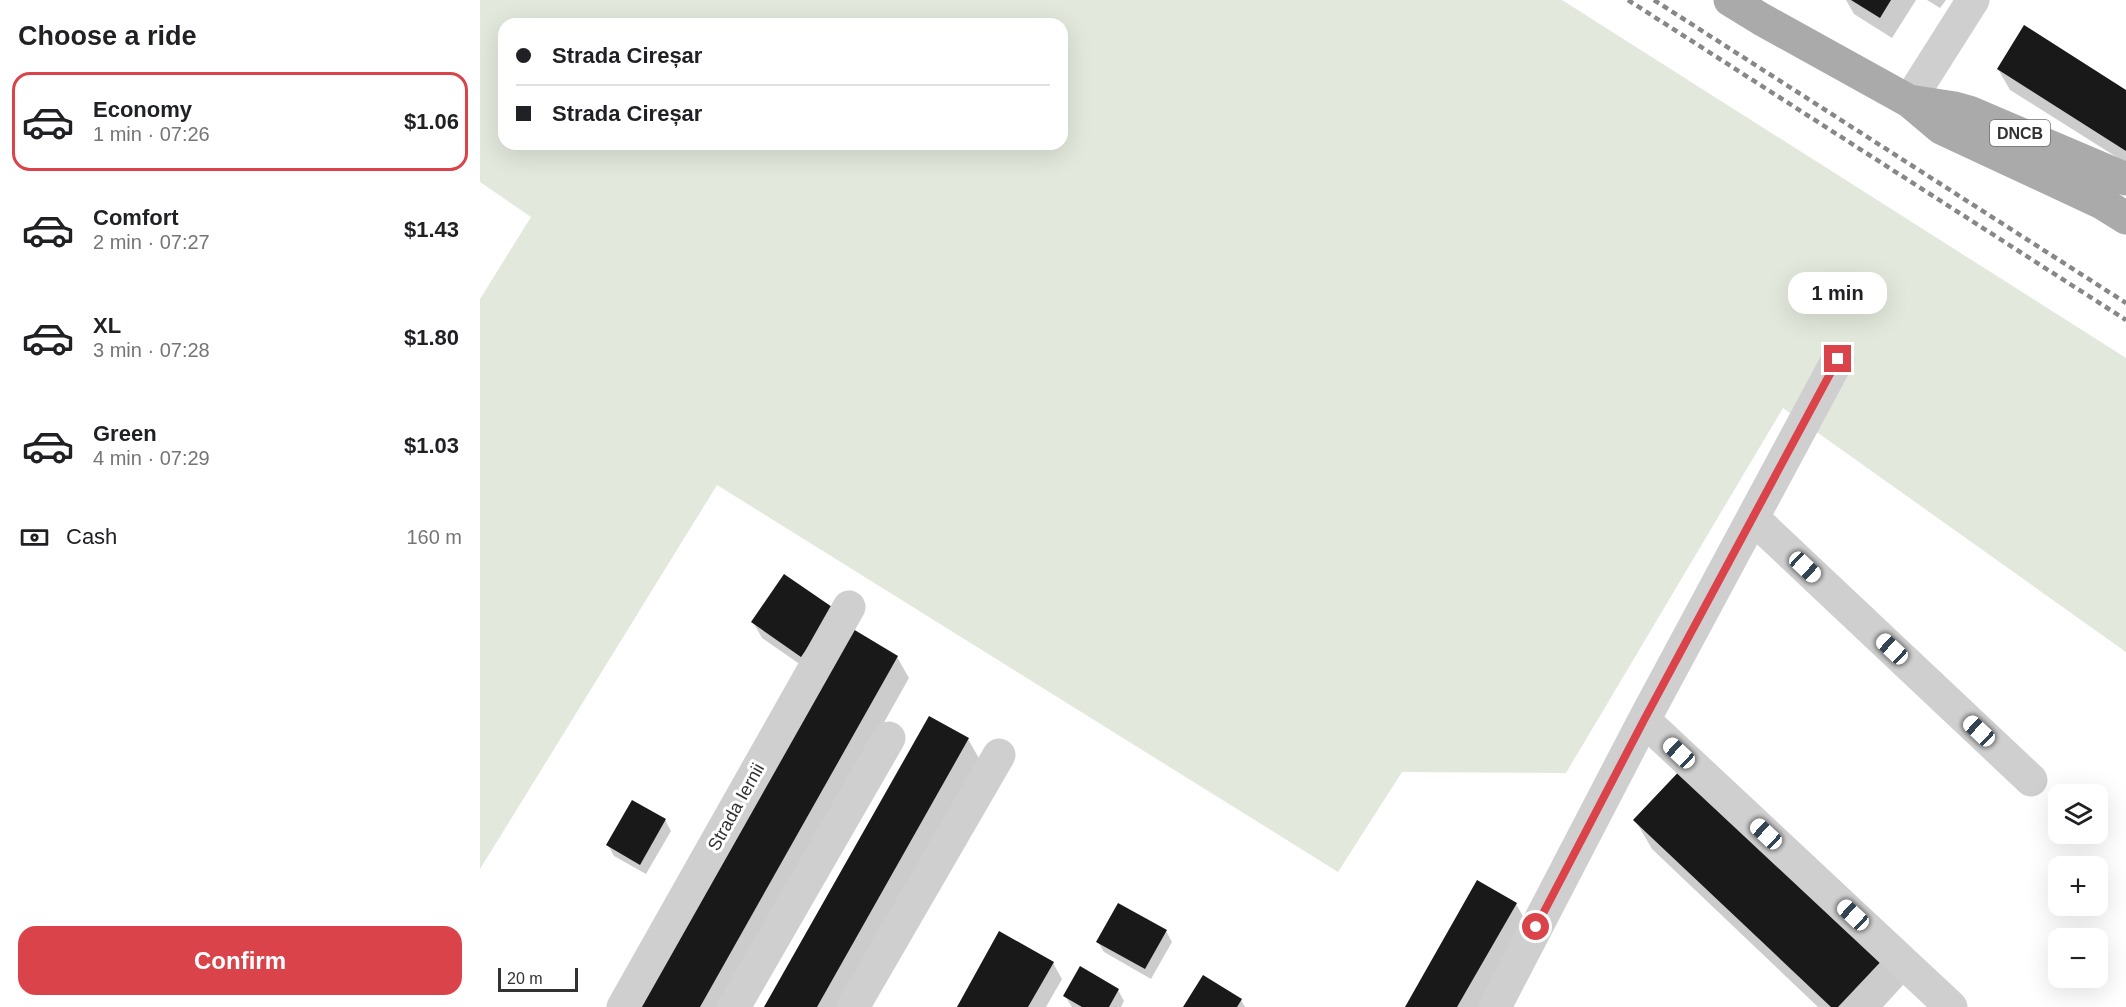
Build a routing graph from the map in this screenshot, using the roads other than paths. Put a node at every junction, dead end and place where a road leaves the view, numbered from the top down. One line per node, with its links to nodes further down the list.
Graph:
1 (1730, 0): 3 (main road, DNCB)
2 (1973, 0): 3 (street)
3 (1909, 101): 4 (main road, DNCB); 5 (main road, DNCB)
4 (2126, 179)
5 (2126, 218)
6 (1838, 359): 7 (street)
7 (1753, 518): 9 (street); 12 (street)
8 (849, 607): 13 (street, Strada Iernii)
9 (1644, 720): 16 (street); 17 (street)
10 (889, 738): 14 (street)
11 (999, 755): 15 (street)
12 (2031, 780)
13 (623, 1007)
14 (734, 1007)
15 (854, 1007)
16 (1495, 1007)
17 (1951, 1007)

